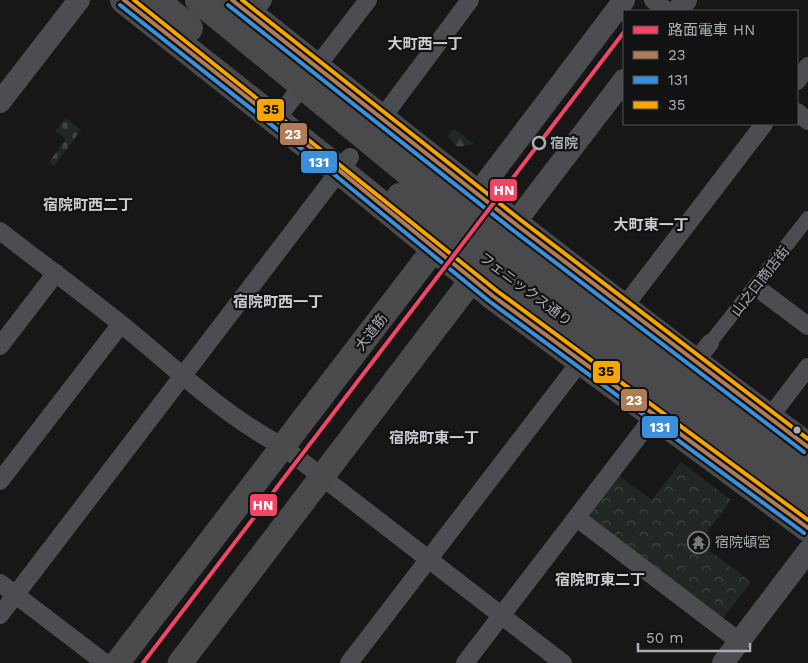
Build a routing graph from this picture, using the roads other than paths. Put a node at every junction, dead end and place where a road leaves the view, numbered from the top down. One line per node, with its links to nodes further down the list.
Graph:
1 (79, 0): 17 (street)
2 (124, 0): 19 (highway)
3 (154, 0): 19 (highway, フェニックス通り)
4 (199, 0): 12 (highway)
5 (368, 0): 14 (street)
6 (470, 0): 22 (street)
7 (624, 0): 24 (street, 大道筋)
8 (653, 0): 10 (street)
9 (686, 0): 11 (street)
10 (666, 10)
11 (678, 10)
12 (246, 12): 14 (highway)
13 (808, 66): 15 (street)
14 (310, 77): 19 (street); 22 (highway)
15 (798, 80)
16 (623, 81): 26 (street)
17 (0, 102)
18 (798, 113): 20 (street)
19 (281, 114): 22 (highway, フェニックス通り)
20 (808, 121)
21 (763, 125): 31 (street)
22 (359, 147): 24 (highway); 24 (highway, フェニックス通り); 34 (street)
23 (808, 218): 28 (street, 山之口商店街)
24 (455, 222): 26 (highway); 26 (highway, フェニックス通り); 37 (main road, 大道筋)
25 (0, 231): 27 (street)
26 (494, 251): 31 (highway); 31 (highway, フェニックス通り); 40 (main road)
27 (56, 273): 29 (street); 32 (street)
28 (756, 287): 30 (street); 35 (street, 山之口商店街)
29 (121, 324): 34 (street); 41 (street)
30 (808, 326)
31 (602, 334): 35 (highway); 35 (highway, フェニックス通り); 46 (street)
32 (0, 346)
33 (808, 367): 36 (street)
34 (184, 377): 37 (street); 48 (street)
35 (683, 379): 36 (highway); 42 (highway, フェニックス通り); 43 (street); 44 (highway)
36 (763, 426): 38 (highway); 39 (highway)
37 (282, 446): 40 (street); 53 (main road, 大道筋)
38 (808, 446)
39 (808, 472)
40 (321, 476): 46 (street); 54 (main road)
41 (0, 481)
42 (808, 500)
43 (577, 518): 50 (street); 51 (street)
44 (808, 528)
45 (808, 551): 51 (street)
46 (429, 560): 50 (street); 55 (street)
47 (0, 583): 48 (street)
48 (16, 595): 49 (street); 52 (street)
49 (0, 615)
50 (502, 615): 56 (street); 57 (street)
51 (740, 642): 58 (street)
52 (105, 663)
53 (117, 663)
54 (180, 663)
55 (349, 663)
56 (465, 663)
57 (563, 663)
58 (723, 663)

